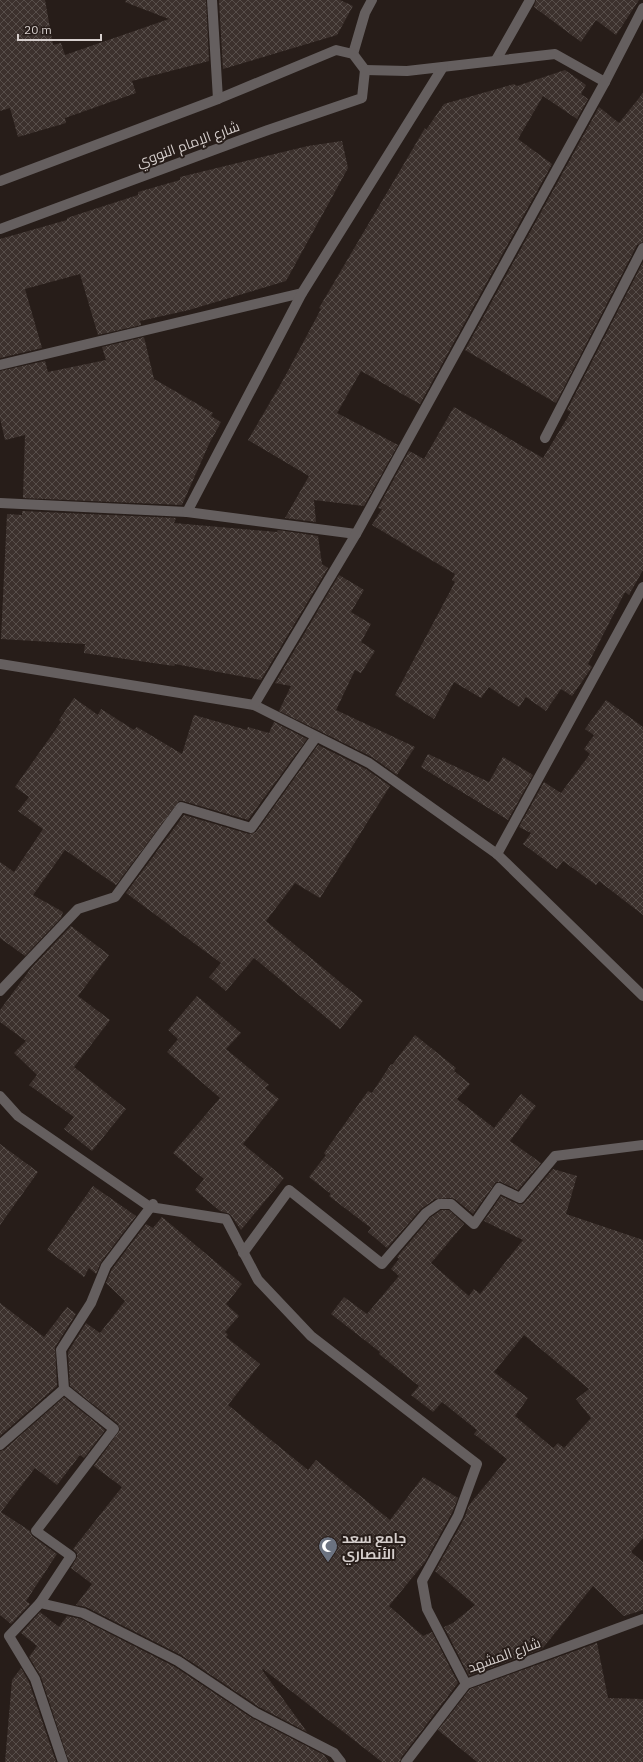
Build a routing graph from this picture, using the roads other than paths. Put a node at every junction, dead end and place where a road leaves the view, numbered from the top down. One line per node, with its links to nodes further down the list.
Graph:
1 (212, 0): 10 (street)
2 (372, 0): 5 (street)
3 (530, 0): 6 (street)
4 (643, 8): 9 (street)
5 (353, 54): 8 (street); 10 (street)
6 (496, 60): 7 (street); 9 (street)
7 (443, 67): 8 (street); 14 (street)
8 (365, 70): 12 (street, شارع الإمام النووي)
9 (605, 82): 19 (street)
10 (218, 98): 11 (street)
11 (0, 181)
12 (0, 229)
13 (643, 248): 16 (street)
14 (302, 293): 15 (street); 18 (street)
15 (0, 365)
16 (545, 438)
17 (0, 503): 18 (street)
18 (187, 512): 19 (street)
19 (356, 534): 22 (street)
20 (643, 587): 24 (street)
21 (0, 664): 22 (street)
22 (254, 705): 23 (street)
23 (316, 737): 24 (street); 25 (street)
24 (497, 854): 26 (street)
25 (0, 991)
26 (643, 996)
27 (0, 1096): 29 (street)
28 (643, 1145): 30 (street)
29 (151, 1205): 30 (street); 31 (street)
30 (243, 1253): 35 (street)
31 (64, 1389): 32 (street); 33 (street)
32 (0, 1445)
33 (40, 1603): 36 (street); 37 (street)
34 (643, 1619): 35 (street, شارع المشهد)
35 (466, 1684): 38 (street, شارع المشهد)
36 (62, 1762)
37 (341, 1762)
38 (406, 1762)

